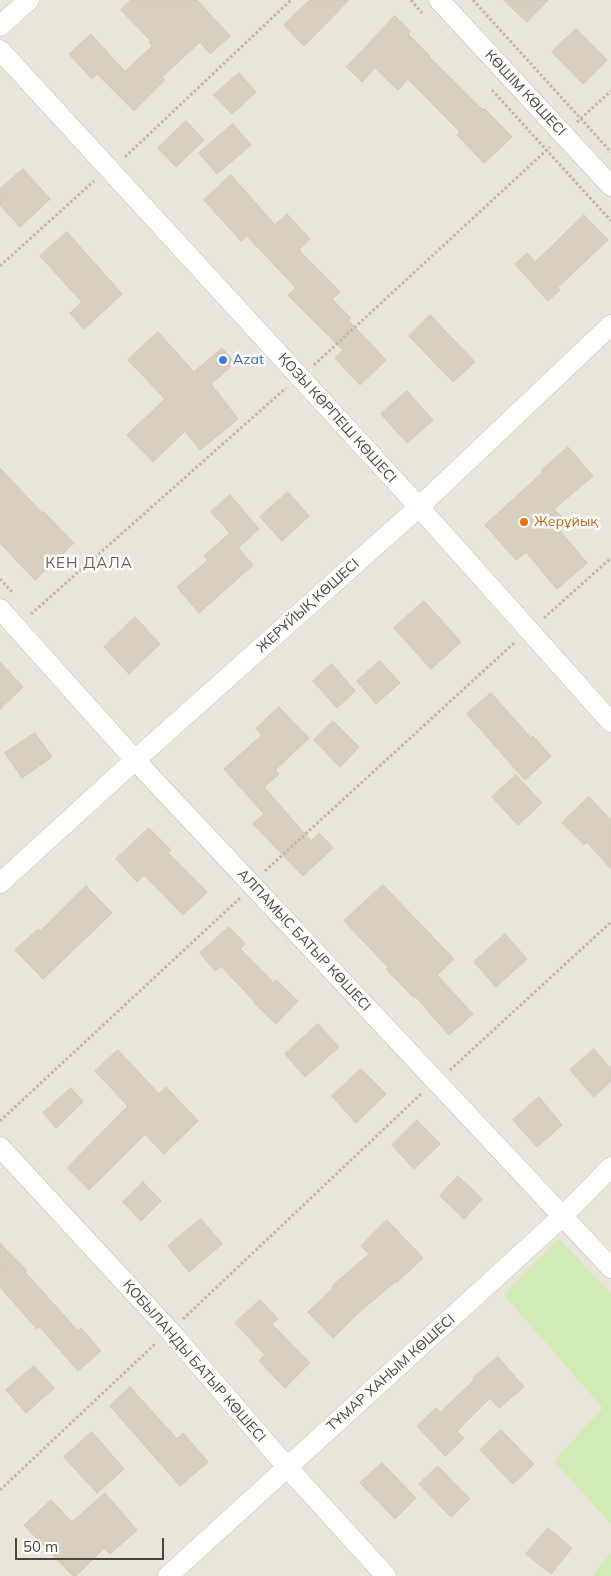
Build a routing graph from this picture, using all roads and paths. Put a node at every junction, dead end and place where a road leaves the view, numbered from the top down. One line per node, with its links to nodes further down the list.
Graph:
1 (29, 0): 7 (street)
2 (291, 0): 11 (path)
3 (411, 0): 6 (path)
4 (439, 0): 12 (street, КӨШІМ КӨШЕСІ)
5 (473, 0): 10 (path)
6 (424, 14)
7 (0, 26)
8 (0, 50): 11 (street, ҚОЗЫ КӨРПЕШ КӨШЕСІ)
9 (488, 86): 13 (path)
10 (611, 152)
11 (109, 168): 14 (path); 16 (street, ҚОЗЫ КӨРПЕШ КӨШЕСІ)
12 (611, 186)
13 (611, 220)
14 (0, 266)
15 (611, 325): 16 (street, ЖЕРҰЙЫҚ КӨШЕСІ)
16 (419, 507): 19 (street, ҚОЗЫ КӨРПЕШ КӨШЕСІ); 21 (street, ЖЕРҰЙЫҚ КӨШЕСІ)
17 (611, 558): 19 (path)
18 (0, 609): 21 (street, АЛПАМЫС БАТЫР КӨШЕСІ)
19 (528, 630): 20 (street, ҚОЗЫ КӨРПЕШ КӨШЕСІ); 23 (path)
20 (611, 722)
21 (135, 760): 22 (street, ЖЕРҰЙЫҚ КӨШЕСІ); 23 (street, АЛПАМЫС БАТЫР КӨШЕСІ)
22 (0, 883)
23 (253, 886): 25 (street, АЛПАМЫС БАТЫР КӨШЕСІ); 26 (path)
24 (611, 922): 25 (path)
25 (436, 1081): 29 (street, АЛПАМЫС БАТЫР КӨШЕСІ); 31 (path)
26 (0, 1120)
27 (0, 1148): 31 (street, ҚОБЫЛАНДЫ БАТЫР КӨШЕСІ)
28 (611, 1167): 29 (street, ТҰМАР ХАНЫМ КӨШЕСІ)
29 (562, 1216): 30 (street, АЛПАМЫС БАТЫР КӨШЕСІ); 32 (street, ТҰМАР ХАНЫМ КӨШЕСІ)
30 (611, 1268)
31 (170, 1331): 32 (street, ҚОБЫЛАНДЫ БАТЫР КӨШЕСІ); 33 (path)
32 (287, 1467): 34 (street, ТҰМАР ХАНЫМ КӨШЕСІ); 35 (street, ҚОБЫЛАНДЫ БАТЫР КӨШЕСІ)
33 (0, 1490)
34 (168, 1576)
35 (386, 1576)

